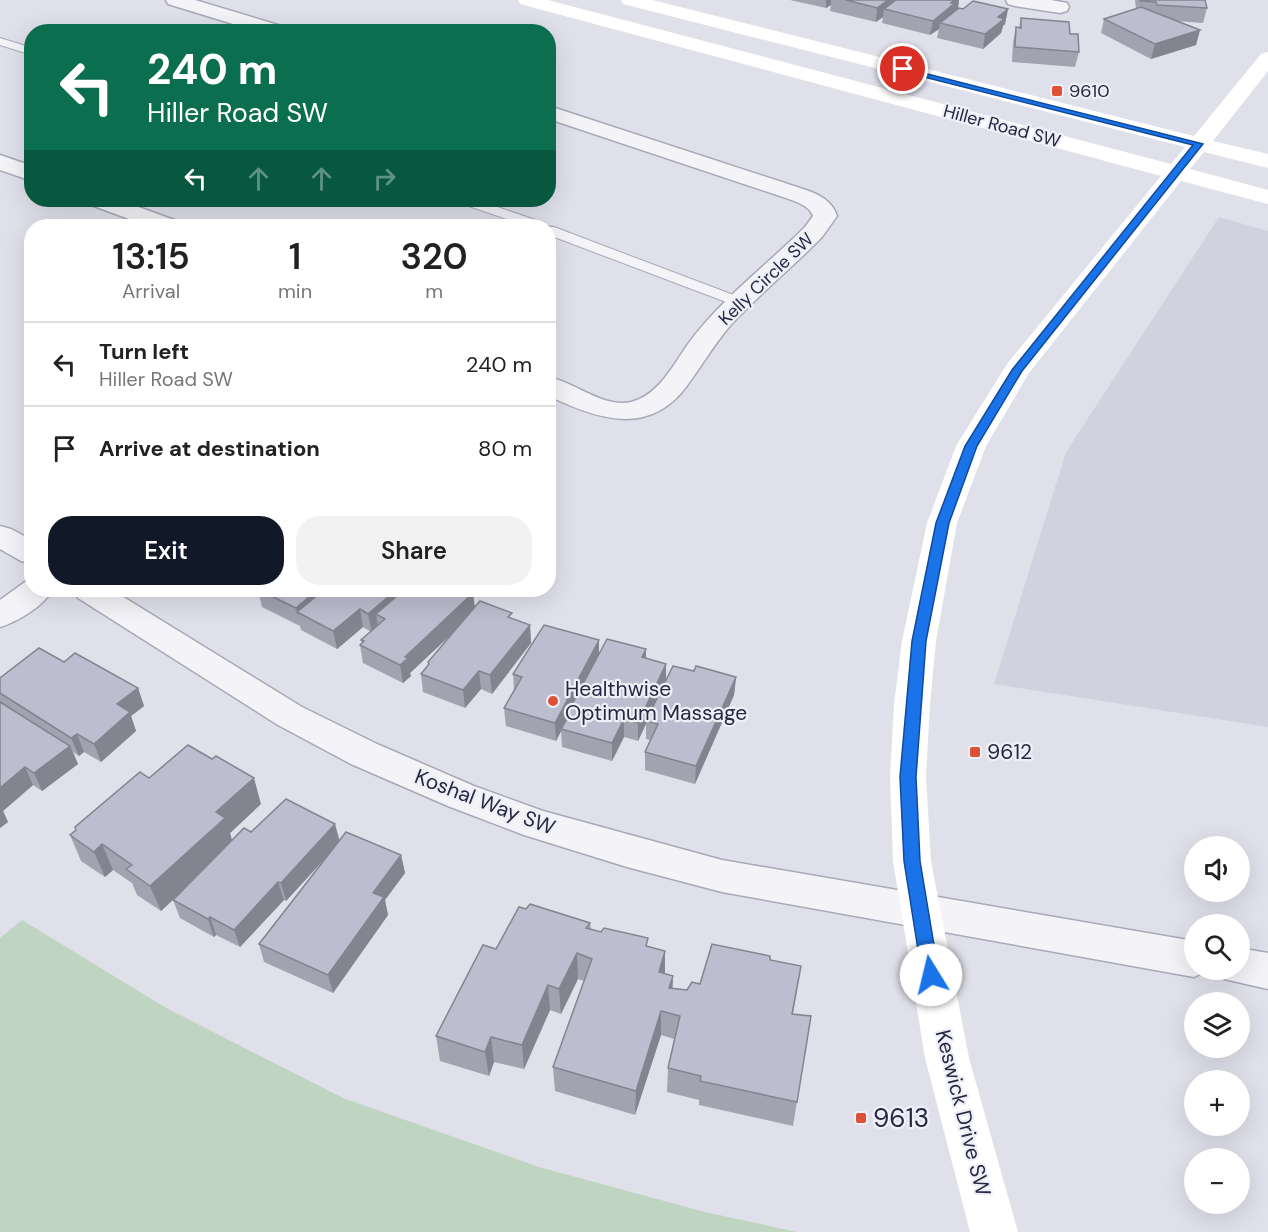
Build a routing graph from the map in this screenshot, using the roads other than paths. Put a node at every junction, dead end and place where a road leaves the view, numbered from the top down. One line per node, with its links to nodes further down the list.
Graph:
1 (175, 0): 6 (street)
2 (527, 0): 15 (main road, Hiller Road SW)
3 (630, 0): 11 (main road, Hiller Road SW)
4 (1015, 0): 5 (street)
5 (1060, 7)
6 (254, 24)
7 (0, 41): 8 (lane)
8 (24, 49)
9 (1268, 58): 11 (main road, Keswick Drive SW)
10 (556, 114): 22 (street, Kelly Circle SW)
11 (1199, 144): 12 (main road, Hiller Road SW); 15 (main road, Keswick Drive SW)
12 (1268, 161)
13 (0, 162): 14 (street)
14 (24, 171)
15 (1176, 172): 16 (main road, Hiller Road SW); 29 (main road, Keswick Drive SW)
16 (1268, 196)
17 (118, 207): 19 (street)
18 (485, 207): 20 (lane)
19 (150, 219)
20 (519, 219)
21 (556, 233): 22 (lane)
22 (738, 302): 23 (street, Kelly Circle SW)
23 (556, 389)
24 (0, 536): 25 (street)
25 (24, 550)
26 (26, 597): 28 (street)
27 (100, 597): 29 (street, Koshal Way SW)
28 (0, 616)
29 (920, 912): 30 (street, Koshal Way SW); 33 (main road, Keswick Drive SW)
30 (1184, 957)
31 (1250, 968): 32 (street)
32 (1268, 971)
33 (994, 1232)

